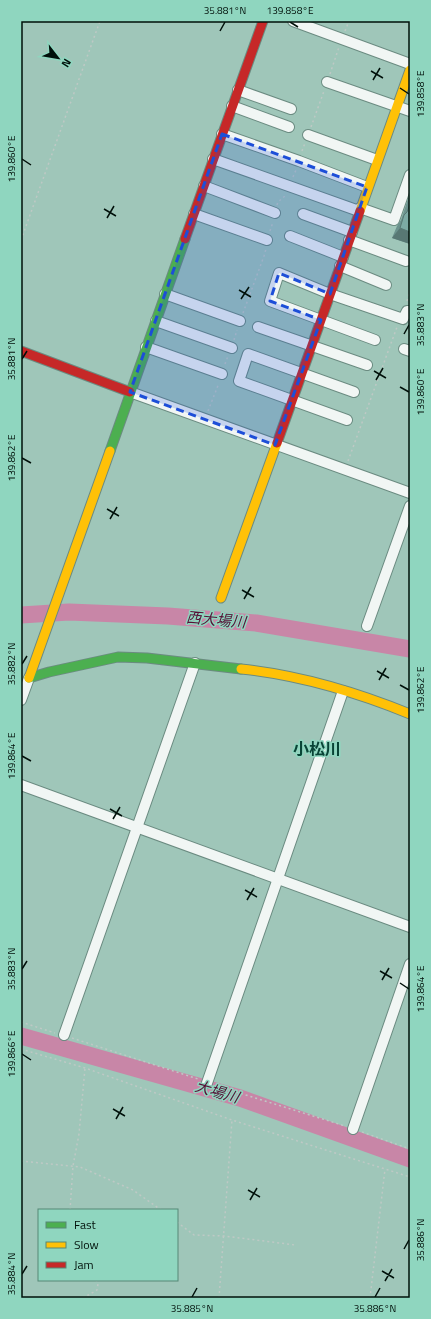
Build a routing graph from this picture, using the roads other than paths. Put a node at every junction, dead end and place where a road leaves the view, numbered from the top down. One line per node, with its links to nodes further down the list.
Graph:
1 (263, 21): 6 (street)
2 (293, 21): 3 (street)
3 (410, 64)
4 (410, 70): 8 (street)
5 (327, 82): 8 (street)
6 (238, 90): 7 (street); 9 (street)
7 (232, 106): 11 (street); 12 (street)
8 (397, 107): 10 (street); 15 (street)
9 (291, 109)
10 (410, 111)
11 (289, 127)
12 (222, 134): 14 (street); 18 (street)
13 (308, 135): 15 (street)
14 (213, 159): 17 (street); 19 (street)
15 (377, 160): 18 (street)
16 (410, 175): 19 (street)
17 (204, 186): 20 (street); 21 (street)
18 (367, 187): 19 (street)
19 (360, 209): 24 (street)
20 (275, 213)
21 (194, 214): 25 (street); 29 (street)
22 (303, 214): 24 (street)
23 (290, 236): 27 (street)
24 (350, 236): 26 (street); 27 (street)
25 (267, 240)
26 (406, 261)
27 (341, 262): 28 (street); 30 (street)
28 (386, 285)
29 (165, 294): 33 (street); 34 (street)
30 (330, 294): 31 (street); 32 (street); 32 (street)
31 (410, 311)
32 (321, 320): 36 (street); 37 (street)
33 (156, 321): 38 (street); 39 (street)
34 (240, 321)
35 (258, 327): 37 (street)
36 (375, 340)
37 (311, 346): 41 (street); 42 (street)
38 (146, 347): 43 (street); 44 (street)
39 (232, 348)
40 (21, 351): 44 (street)
41 (367, 365)
42 (302, 373): 45 (street); 46 (street); 46 (street)
43 (222, 374)
44 (130, 392): 48 (street); 54 (street)
45 (354, 392)
46 (291, 401): 47 (street); 48 (street)
47 (347, 420)
48 (275, 445): 49 (street); 51 (street)
49 (410, 493)
50 (410, 506): 52 (street)
51 (220, 598)
52 (367, 626)
53 (195, 663): 54 (street); 55 (street); 59 (street)
54 (25, 680): 56 (street)
55 (343, 691): 57 (street); 60 (street)
56 (21, 700)
57 (410, 714)
58 (21, 785): 59 (street)
59 (138, 827): 60 (street); 63 (street)
60 (278, 879): 61 (street); 64 (street)
61 (410, 927)
62 (410, 964): 65 (street)
63 (64, 1035)
64 (207, 1082)
65 (353, 1129)

